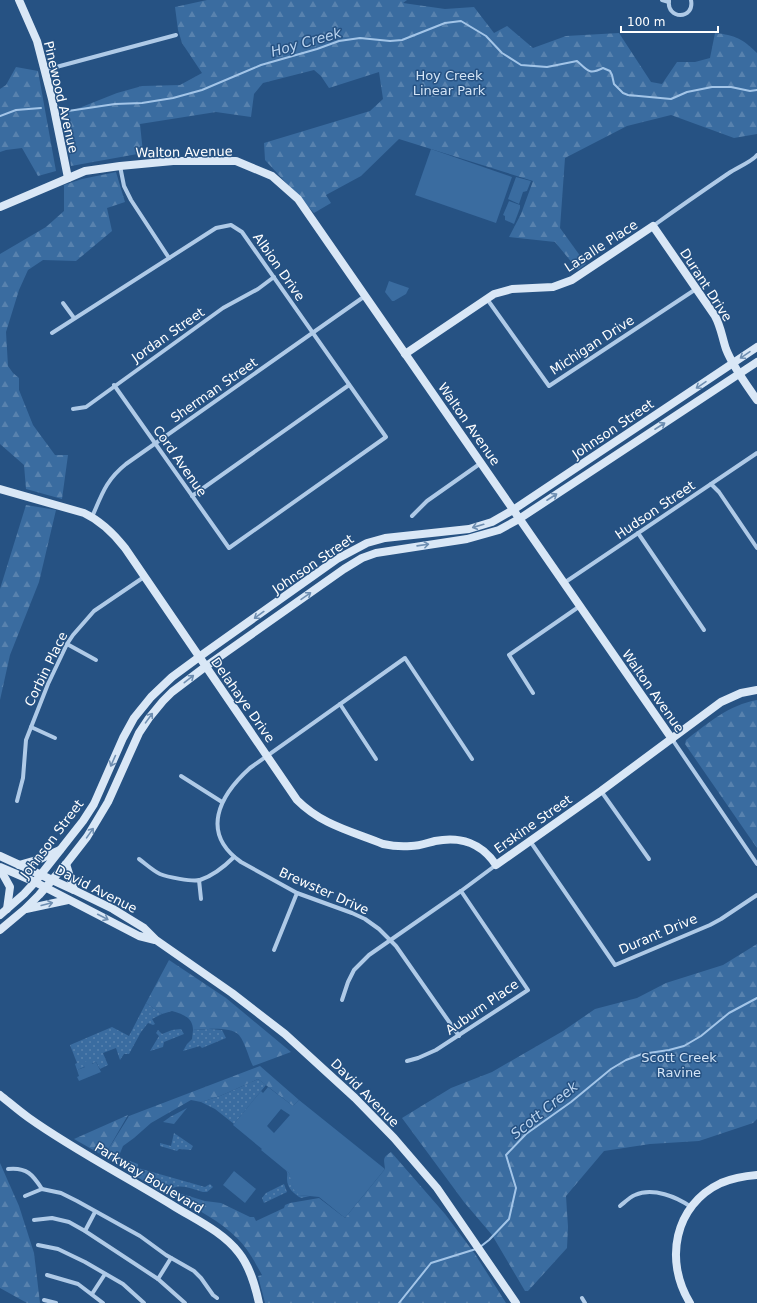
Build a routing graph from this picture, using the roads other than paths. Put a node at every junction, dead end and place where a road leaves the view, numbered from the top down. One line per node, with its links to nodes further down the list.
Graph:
1 (19, 0): 6 (street, Pinewood Avenue)
2 (662, 0): 4 (street)
3 (691, 0): 4 (street)
4 (669, 1)
5 (176, 35): 6 (street)
6 (44, 70): 9 (street, Pinewood Avenue)
7 (757, 155): 11 (street, Lasalle Place)
8 (120, 166): 9 (street, Walton Avenue); 12 (street); 15 (street, Walton Avenue)
9 (68, 178): 10 (street)
10 (0, 207)
11 (654, 226): 14 (street, Durant Drive); 16 (street, Lasalle Place)
12 (169, 258): 13 (street, Albion Drive); 18 (street, Albion Drive)
13 (274, 277): 19 (street, Albion Drive); 26 (street, Jordan Street)
14 (696, 288): 16 (street, Michigan Drive); 24 (street, Durant Drive)
15 (365, 296): 19 (street, Sherman Street); 22 (street, Walton Avenue)
16 (487, 299): 22 (street, Lasalle Place)
17 (63, 303): 18 (street)
18 (74, 318): 20 (street, Albion Drive)
19 (312, 332): 27 (street, Albion Drive); 30 (street, Sherman Street)
20 (52, 333)
21 (757, 347): 24 (street, Johnson Street, one-way to 24)
22 (405, 354): 32 (street, Walton Avenue)
23 (757, 362): 25 (street, Johnson Street)
24 (733, 363): 25 (street, Durant Drive); 36 (street, Johnson Street, one-way to 36)
25 (739, 373): 28 (street, Durant Drive); 39 (street, Johnson Street, one-way to 25)
26 (114, 385): 29 (street, Jordan Street); 30 (street, Cord Avenue)
27 (349, 385): 35 (street); 41 (street, Albion Drive)
28 (757, 400)
29 (73, 409)
30 (155, 443): 35 (street, Cord Avenue); 38 (street, Sherman Street)
31 (757, 453): 33 (street, Hudson Street)
32 (481, 463): 36 (street, Walton Avenue); 37 (street)
33 (710, 484): 40 (street, Hudson Street); 42 (street)
34 (0, 488): 38 (street, Delahaye Drive)
35 (192, 496): 41 (street, Cord Avenue)
36 (513, 510): 39 (street, Walton Avenue); 48 (street, Johnson Street, one-way to 48)
37 (412, 516)
38 (92, 517): 43 (street, Delahaye Drive)
39 (519, 519): 44 (street, Walton Avenue); 50 (street, Johnson Street, one-way to 39)
40 (638, 533): 44 (street, Hudson Street); 46 (street)
41 (229, 548)
42 (757, 548)
43 (144, 577): 47 (street, Corbin Place); 48 (street, Delahaye Drive)
44 (564, 584): 45 (street, Walton Avenue)
45 (580, 606): 52 (street); 56 (street, Walton Avenue)
46 (704, 630)
47 (67, 644): 49 (street); 54 (street, Corbin Place)
48 (199, 657): 50 (street, Delahaye Drive); 65 (street, Johnson Street, one-way to 65)
49 (96, 660)
50 (205, 667): 57 (street, Delahaye Drive); 70 (street, Johnson Street, one-way to 50)
51 (757, 690): 56 (street, Erskine Street)
52 (533, 693)
53 (340, 704): 57 (street, Brewster Drive); 58 (street); 59 (street, Brewster Drive)
54 (30, 727): 55 (street); 62 (street, Corbin Place)
55 (55, 738)
56 (672, 739): 61 (street, Erskine Street); 71 (street, Walton Avenue)
57 (266, 756): 63 (street, Brewster Drive); 73 (street, Delahaye Drive)
58 (376, 759)
59 (472, 759)
60 (181, 776): 63 (street)
61 (601, 791): 64 (street, Erskine Street); 69 (street)
62 (17, 801)
63 (222, 802): 67 (street, Brewster Drive)
64 (530, 840): 73 (street, Erskine Street); 83 (street, Durant Drive)
65 (61, 850): 72 (street); 75 (street, Johnson Street)
66 (0, 856): 72 (street, David Avenue)
67 (234, 857): 77 (street); 82 (street, Brewster Drive)
68 (139, 859): 77 (street)
69 (649, 859)
70 (66, 864): 76 (street, Johnson Street); 80 (street)
71 (757, 864)
72 (19, 865): 75 (street, David Avenue)
73 (496, 865): 81 (street, Erskine Street)
74 (0, 868): 78 (street, David Avenue); 87 (street)
75 (41, 875): 76 (street, David Avenue); 78 (street, Johnson Street)
76 (52, 880): 79 (street, Johnson Street); 80 (street, David Avenue)
77 (199, 880): 84 (street)
78 (35, 882): 79 (street, David Avenue); 87 (street, Johnson Street)
79 (46, 888): 85 (street, David Avenue); 86 (street, Johnson Street)
80 (74, 890): 89 (street, David Avenue)
81 (461, 891): 90 (street, Erskine Street); 93 (street, Auburn Place)
82 (297, 893): 90 (street, Brewster Drive); 91 (street)
83 (757, 895)
84 (201, 899)
85 (68, 900): 86 (street, one-way to 85); 89 (street, David Avenue, one-way to 89)
86 (25, 909): 88 (street, Johnson Street)
87 (3, 912)
88 (0, 930)
89 (156, 940): 114 (street, David Avenue)
90 (391, 940): 92 (street, Erskine Street); 93 (street, Brewster Drive)
91 (274, 950)
92 (342, 1000)
93 (458, 1036): 94 (street, Auburn Place)
94 (407, 1061)
95 (0, 1095): 119 (street, Parkway Boulevard)
96 (8, 1169): 98 (street)
97 (757, 1175): 101 (street)
98 (42, 1189): 99 (street); 102 (street)
99 (25, 1196)
100 (620, 1206): 101 (street)
101 (691, 1207): 121 (street)
102 (96, 1212): 104 (street); 106 (street)
103 (34, 1220): 104 (street)
104 (85, 1231): 109 (street)
105 (38, 1245): 107 (street)
106 (171, 1258): 109 (street); 111 (street)
107 (105, 1274): 110 (street); 117 (street)
108 (47, 1275): 110 (street)
109 (158, 1279): 118 (street)
110 (92, 1294): 116 (street)
111 (217, 1298)
112 (582, 1298): 120 (street)
113 (44, 1300): 115 (street)
114 (516, 1302)
115 (56, 1303)
116 (104, 1303)
117 (144, 1303)
118 (185, 1303)
119 (259, 1303)
120 (585, 1303)
121 (690, 1303)

